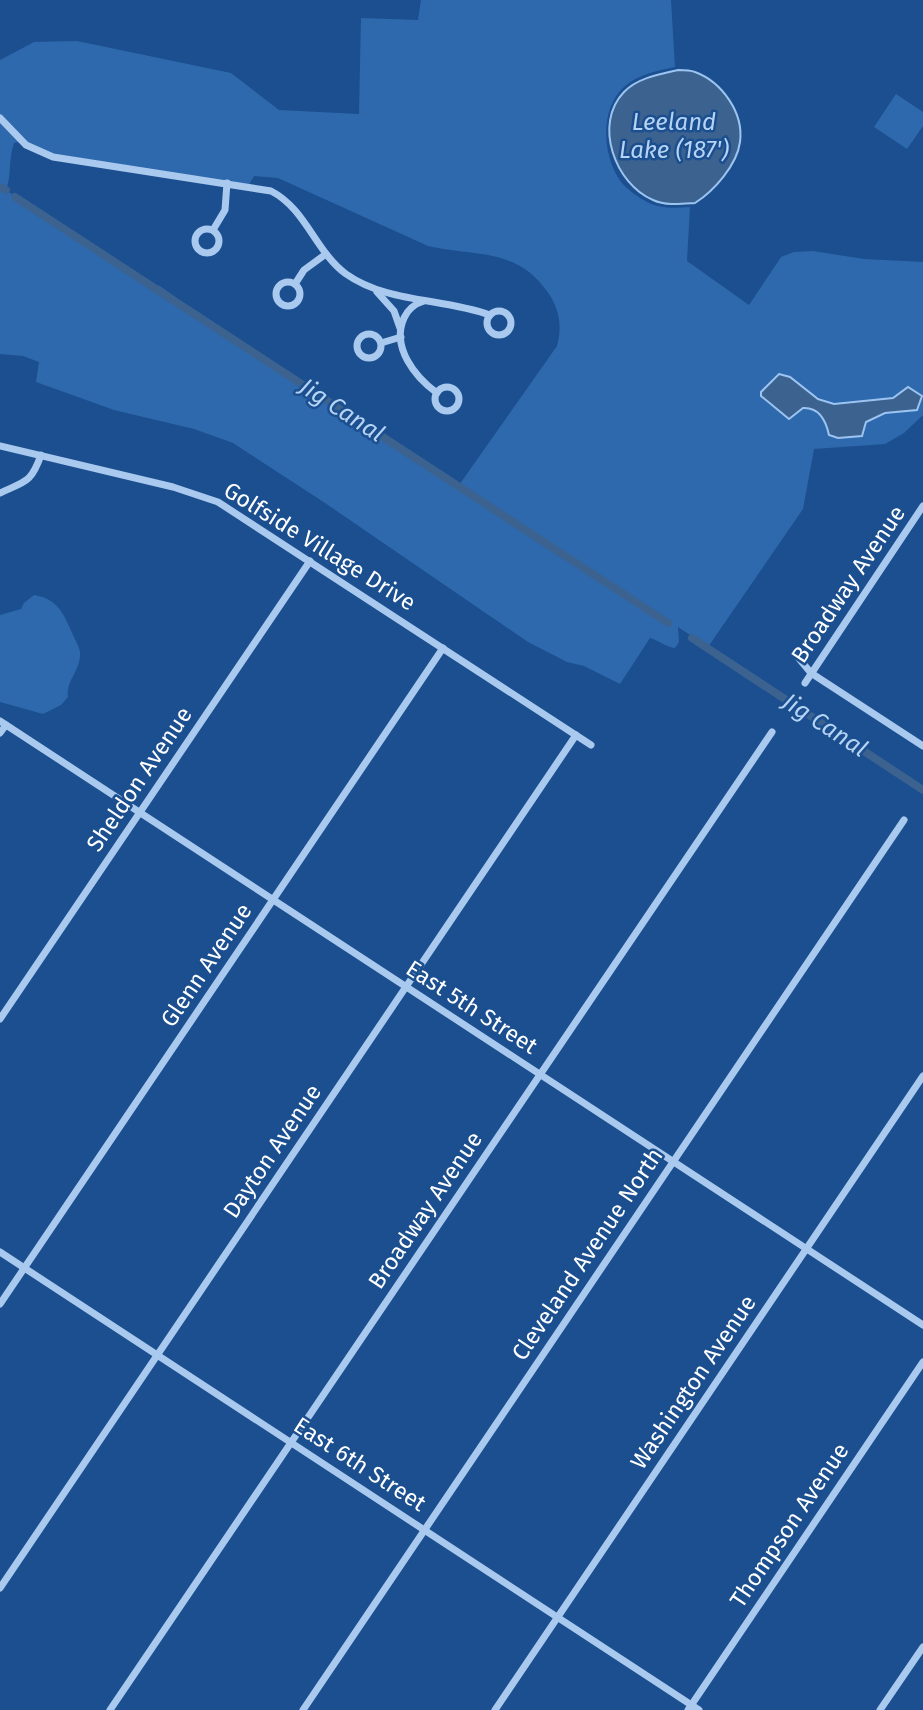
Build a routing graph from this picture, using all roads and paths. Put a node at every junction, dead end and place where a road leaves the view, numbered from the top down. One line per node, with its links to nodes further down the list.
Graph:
1 (0, 118): 2 (street)
2 (228, 183): 3 (street); 4 (street)
3 (213, 230)
4 (326, 254): 5 (street); 6 (street)
5 (295, 284)
6 (373, 289): 7 (street); 9 (street)
7 (431, 300): 8 (street); 9 (street)
8 (490, 315)
9 (400, 328): 10 (street)
10 (401, 337): 11 (street); 12 (street)
11 (381, 343)
12 (437, 393)
13 (0, 446): 14 (street, Golfside Village Drive)
14 (41, 455): 15 (street); 17 (street, Golfside Village Drive)
15 (0, 494)
16 (923, 506): 20 (street, Broadway Avenue)
17 (310, 561): 18 (street, Golfside Village Drive); 28 (street, Sheldon Avenue)
18 (443, 648): 25 (street, Golfside Village Drive); 30 (street, Glenn Avenue)
19 (796, 655): 20 (street)
20 (811, 673): 21 (street, Broadway Avenue); 27 (street)
21 (805, 683)
22 (3, 723): 24 (street); 28 (street, East 5th Street)
23 (772, 732): 33 (street, Broadway Avenue)
24 (0, 733)
25 (576, 735): 26 (street, Golfside Village Drive); 31 (street, Dayton Avenue)
26 (591, 745)
27 (923, 746)
28 (140, 813): 30 (street, East 5th Street); 32 (street, Sheldon Avenue)
29 (904, 820): 35 (street, Cleveland Avenue North)
30 (273, 900): 31 (street, East 5th Street); 38 (street, Glenn Avenue)
31 (406, 987): 33 (street, East 5th Street); 41 (street, Dayton Avenue)
32 (0, 1018)
33 (540, 1074): 35 (street, East 5th Street); 43 (street, Broadway Avenue)
34 (923, 1076): 36 (street, Washington Avenue)
35 (673, 1162): 36 (street, East 5th Street); 44 (street, Cleveland Avenue North)
36 (806, 1249): 40 (street, East 5th Street); 46 (street, Washington Avenue)
37 (0, 1252): 38 (street, East 6th Street)
38 (24, 1267): 39 (street, Glenn Avenue); 41 (street, East 6th Street)
39 (0, 1304)
40 (923, 1325)
41 (157, 1355): 43 (street, East 6th Street); 45 (street, Dayton Avenue)
42 (923, 1362): 48 (street, Thompson Avenue)
43 (291, 1442): 44 (street, East 6th Street); 49 (street, Broadway Avenue)
44 (425, 1529): 46 (street, East 6th Street); 50 (street, Cleveland Avenue North)
45 (0, 1588)
46 (559, 1617): 48 (street, East 6th Street); 51 (street, Washington Avenue)
47 (923, 1647): 53 (street)
48 (690, 1707): 52 (street, East 6th Street)
49 (110, 1710)
50 (303, 1710)
51 (495, 1710)
52 (699, 1710)
53 (880, 1710)

